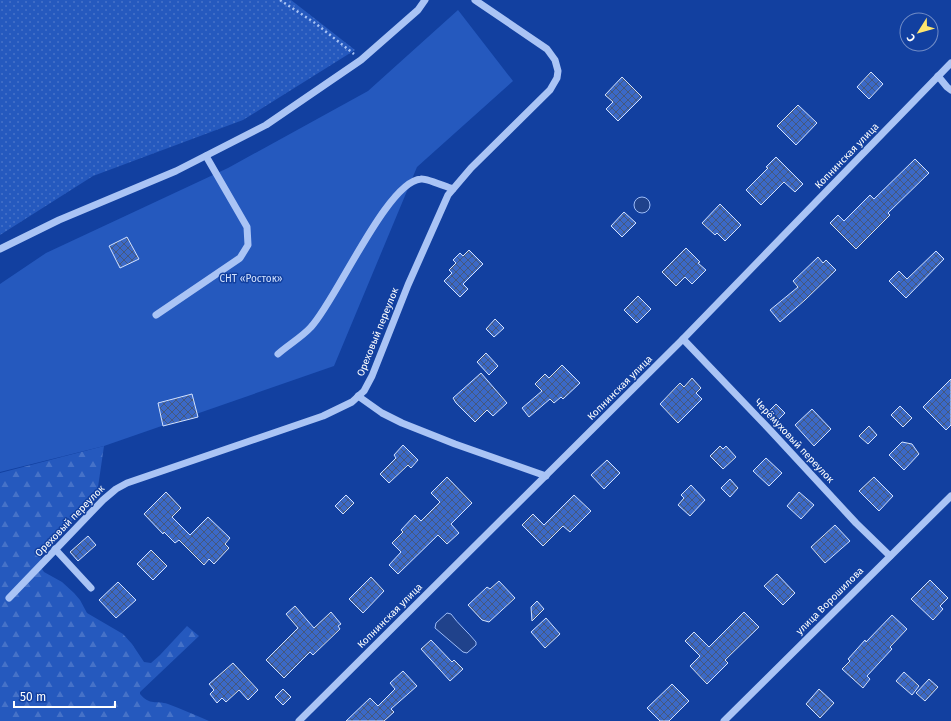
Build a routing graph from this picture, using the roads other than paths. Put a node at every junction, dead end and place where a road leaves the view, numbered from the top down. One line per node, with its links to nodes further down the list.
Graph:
1 (425, 0): 6 (street)
2 (475, 0): 7 (street, Ореховый переулок)
3 (951, 63): 4 (street, Копнинская улица)
4 (938, 76): 5 (street); 10 (street, Копнинская улица)
5 (951, 90)
6 (206, 156): 8 (street); 9 (street)
7 (453, 188): 11 (street); 12 (street, Ореховый переулок)
8 (0, 249)
9 (156, 314)
10 (683, 339): 13 (street, Копнинская улица); 16 (street, Черёмуховый переулок)
11 (278, 354)
12 (358, 396): 13 (street); 15 (street, Ореховый переулок)
13 (546, 476): 19 (street, Копнинская улица)
14 (951, 496): 16 (street, улица Ворошилова)
15 (55, 549): 17 (street); 18 (street, Ореховый переулок)
16 (890, 556): 20 (street, улица Ворошилова)
17 (91, 588)
18 (9, 598)
19 (299, 721)
20 (724, 721)

